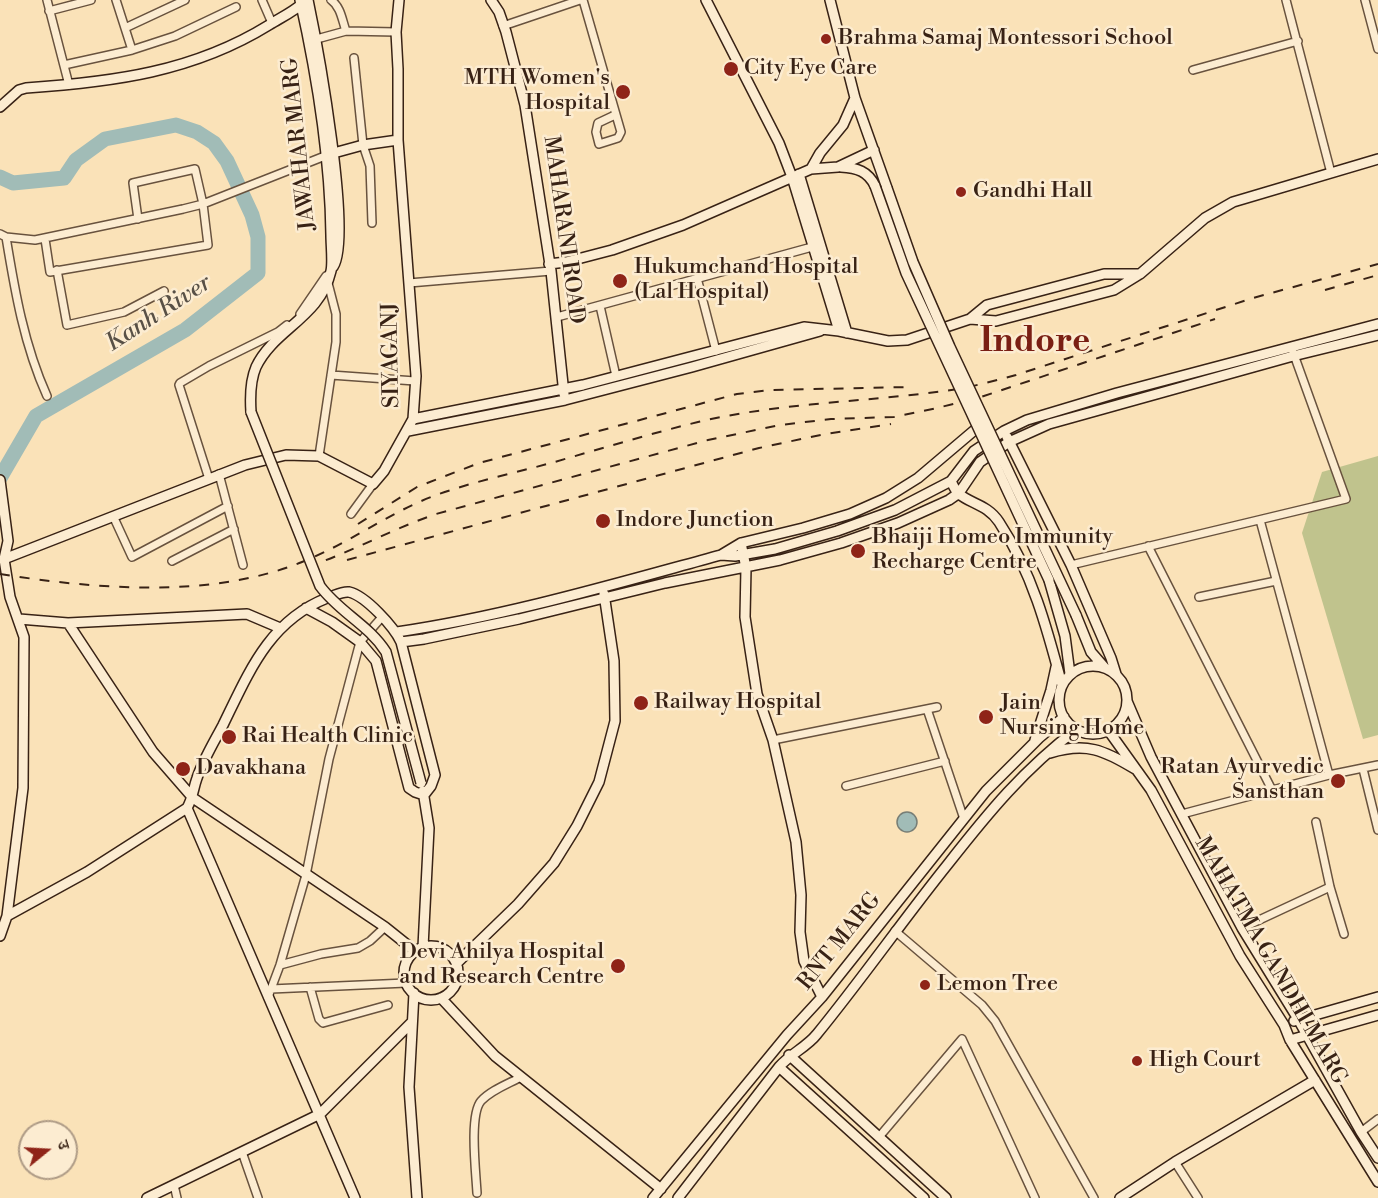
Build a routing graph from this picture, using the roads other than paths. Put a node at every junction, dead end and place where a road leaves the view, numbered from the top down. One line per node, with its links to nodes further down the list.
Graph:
1 (47, 0): 16 (street)
2 (91, 0): 16 (street)
3 (116, 0): 19 (street)
4 (185, 0): 19 (street)
5 (262, 0): 17 (street)
6 (399, 0): 21 (street, SIYAGANJ)
7 (491, 0): 18 (street, MAHARANI ROAD)
8 (581, 0): 18 (street); 32 (street)
9 (706, 0): 41 (street)
10 (830, 0): 30 (street)
11 (1286, 0): 23 (street)
12 (1365, 0): 25 (street)
13 (304, 1): 17 (street); 22 (street, JAWAHAR MARG)
14 (336, 1): 20 (street)
15 (236, 7): 24 (street)
16 (49, 11): 27 (street)
17 (272, 23): 29 (street)
18 (503, 26): 49 (street, MAHARANI ROAD)
19 (125, 28): 24 (street)
20 (345, 31): 21 (street); 22 (street)
21 (396, 32): 33 (street, SIYAGANJ)
22 (313, 41): 36 (street, JAWAHAR MARG)
23 (1298, 41): 28 (street); 40 (street)
24 (132, 50): 27 (street)
25 (1378, 50)
26 (354, 58): 34 (street)
27 (64, 65): 29 (street)
28 (1193, 70)
29 (69, 85): 31 (street)
30 (855, 98): 35 (street); 39 (street)
31 (0, 107)
32 (615, 116)
33 (398, 140): 34 (street); 54 (street, SIYAGANJ)
34 (363, 145): 36 (street); 44 (street)
35 (874, 150): 38 (street); 114 (street, bridge)
36 (329, 154): 42 (street); 48 (street, JAWAHAR MARG)
37 (1378, 159): 40 (street)
38 (838, 167): 39 (street); 74 (street, bridge)
39 (811, 169): 41 (street)
40 (1330, 173): 51 (street)
41 (795, 175): 47 (street); 49 (street); 61 (street)
42 (203, 204): 43 (street); 43 (street); 50 (street)
43 (138, 219): 46 (street)
44 (372, 223)
45 (3, 236): 46 (street); 69 (street)
46 (45, 238): 50 (street)
47 (812, 247): 52 (street); 61 (street)
48 (331, 266): 53 (street); 80 (street)
49 (550, 267): 54 (street); 57 (street, MAHARANI ROAD)
50 (57, 270): 55 (street)
51 (1140, 274): 58 (street); 58 (street)
52 (697, 278): 56 (street); 63 (street)
53 (327, 283): 65 (street); 134 (street, bridge)
54 (410, 283): 67 (street, SIYAGANJ)
55 (165, 291)
56 (600, 306): 57 (street); 66 (street)
57 (557, 317): 68 (street, MAHARANI ROAD)
58 (970, 319): 61 (street)
59 (1378, 324): 64 (street)
60 (823, 330): 61 (street); 63 (street); 70 (street)
61 (843, 332)
62 (1378, 336): 64 (street)
63 (716, 351): 66 (street)
64 (1293, 352): 71 (street); 72 (street); 88 (street)
65 (331, 375): 67 (street); 78 (street)
66 (616, 376): 68 (street)
67 (415, 381): 73 (street, SIYAGANJ)
68 (563, 389): 70 (street, MAHARANI ROAD); 73 (street)
69 (47, 396)
70 (565, 400): 75 (street)
71 (1061, 410): 72 (street); 76 (street)
72 (1069, 418): 77 (street)
73 (413, 419): 75 (street, SIYAGANJ)
74 (977, 428): 90 (street); 115 (street, bridge)
75 (408, 430): 83 (street, SIYAGANJ)
76 (1004, 431): 77 (street); 82 (street)
77 (1009, 442): 84 (street); 97 (street)
78 (320, 456): 79 (street); 83 (street)
79 (219, 474): 80 (street); 85 (street)
80 (209, 479): 87 (street)
81 (0, 480): 94 (street)
82 (951, 481): 84 (street); 93 (street)
83 (373, 484): 86 (street)
84 (959, 493): 98 (street); 113 (street)
85 (228, 506): 87 (street); 89 (street)
86 (351, 514)
87 (114, 518): 94 (street)
88 (1260, 520): 91 (street); 99 (street)
89 (234, 529): 95 (street); 96 (street)
90 (745, 542): 92 (street); 93 (street)
91 (1148, 546): 97 (street); 133 (street)
92 (721, 555): 93 (street); 100 (street)
93 (744, 555): 98 (street)
94 (2, 556): 102 (street)
95 (172, 561)
96 (243, 565)
97 (1071, 565): 116 (street)
98 (746, 568): 104 (street); 124 (street)
99 (1276, 581): 103 (street); 131 (street)
100 (602, 587): 104 (street); 110 (street)
101 (0, 596): 102 (street)
102 (10, 597): 107 (street)
103 (1199, 597)
104 (605, 599): 112 (street); 150 (street)
105 (306, 608): 106 (street); 109 (street); 111 (street)
106 (382, 617): 110 (street); 111 (street)
107 (19, 619): 108 (street); 143 (street)
108 (68, 623): 109 (street); 135 (street)
109 (280, 628): 135 (street)
110 (397, 632): 112 (street)
111 (360, 642): 134 (street); 141 (street)
112 (401, 642): 134 (street)
113 (1057, 665): 117 (street); 125 (street)
114 (1105, 668): 115 (street); 116 (street)
115 (1070, 674): 117 (street)
116 (1116, 674): 118 (street)
117 (1062, 685): 121 (street)
118 (1127, 701): 123 (street); 137 (street, MAHATMA GANDHI MARG)
119 (937, 707): 120 (street)
120 (927, 709): 124 (street); 127 (street)
121 (1064, 717): 122 (street); 125 (street, RNT MARG)
122 (1077, 729): 123 (street); 126 (street, RNT MARG)
123 (1108, 730): 130 (street, MAHATMA GANDHI MARG)
124 (773, 740): 156 (street)
125 (1035, 742): 138 (street, RNT MARG)
126 (1046, 754): 130 (street); 146 (street, RNT MARG)
127 (945, 761): 132 (street); 138 (street)
128 (1378, 765): 129 (street)
129 (1363, 769): 131 (street); 140 (street)
130 (1138, 770): 163 (street, MAHATMA GANDHI MARG)
131 (1329, 776): 133 (street)
132 (846, 786)
133 (1272, 790): 137 (street)
134 (424, 795): 149 (street)
135 (193, 798): 136 (street); 141 (street)
136 (187, 808): 143 (street); 154 (street)
137 (1182, 814): 145 (street, MAHATMA GANDHI MARG)
138 (964, 819): 156 (street, RNT MARG)
139 (1316, 822): 142 (street)
140 (1378, 830)
141 (306, 875): 144 (street); 151 (street)
142 (1330, 887): 145 (street); 147 (street)
143 (7, 916): 148 (street)
144 (385, 927): 149 (street); 151 (street)
145 (1242, 928): 161 (street, MAHATMA GANDHI MARG)
146 (895, 931): 166 (street, RNT MARG); 191 (street)
147 (1344, 934)
148 (0, 936)
149 (419, 949): 150 (street); 152 (street)
150 (457, 963): 158 (street)
151 (280, 965): 154 (street)
152 (406, 983): 153 (street); 155 (street)
153 (310, 987): 154 (street); 159 (street)
154 (270, 993): 170 (street)
155 (414, 993): 158 (street); 162 (street)
156 (822, 997): 179 (street, RNT MARG)
157 (1378, 997): 161 (street)
158 (441, 998): 168 (street)
159 (388, 1005)
160 (1378, 1015): 164 (street)
161 (1298, 1020): 163 (street); 164 (street, MAHATMA GANDHI MARG)
162 (412, 1022): 170 (street); 185 (street)
163 (1284, 1025): 165 (street, MAHATMA GANDHI MARG)
164 (1306, 1034): 165 (street); 172 (street, MAHATMA GANDHI MARG)
165 (1290, 1040): 169 (street, MAHATMA GANDHI MARG)
166 (792, 1058): 167 (street, RNT MARG); 173 (street)
167 (782, 1070): 187 (street, RNT MARG); 188 (street)
168 (521, 1077): 179 (street); 180 (street)
169 (1315, 1080): 176 (street); 177 (street, MAHATMA GANDHI MARG)
170 (320, 1114): 174 (street); 184 (street)
171 (1378, 1119): 172 (street)
172 (1361, 1132): 175 (street, MAHATMA GANDHI MARG)
173 (879, 1137): 189 (street); 190 (street)
174 (242, 1152): 178 (street); 183 (street)
175 (1378, 1158)
176 (1175, 1162): 192 (street); 193 (street)
177 (1378, 1182)
178 (174, 1185): 181 (street); 182 (street)
179 (661, 1189): 186 (street, RNT MARG)
180 (477, 1193)
181 (147, 1198)
182 (177, 1198)
183 (258, 1198)
184 (355, 1198)
185 (417, 1198)
186 (653, 1198)
187 (678, 1198)
188 (924, 1198)
189 (946, 1198)
190 (1035, 1198)
191 (1094, 1198)
192 (1120, 1198)
193 (1198, 1198)

